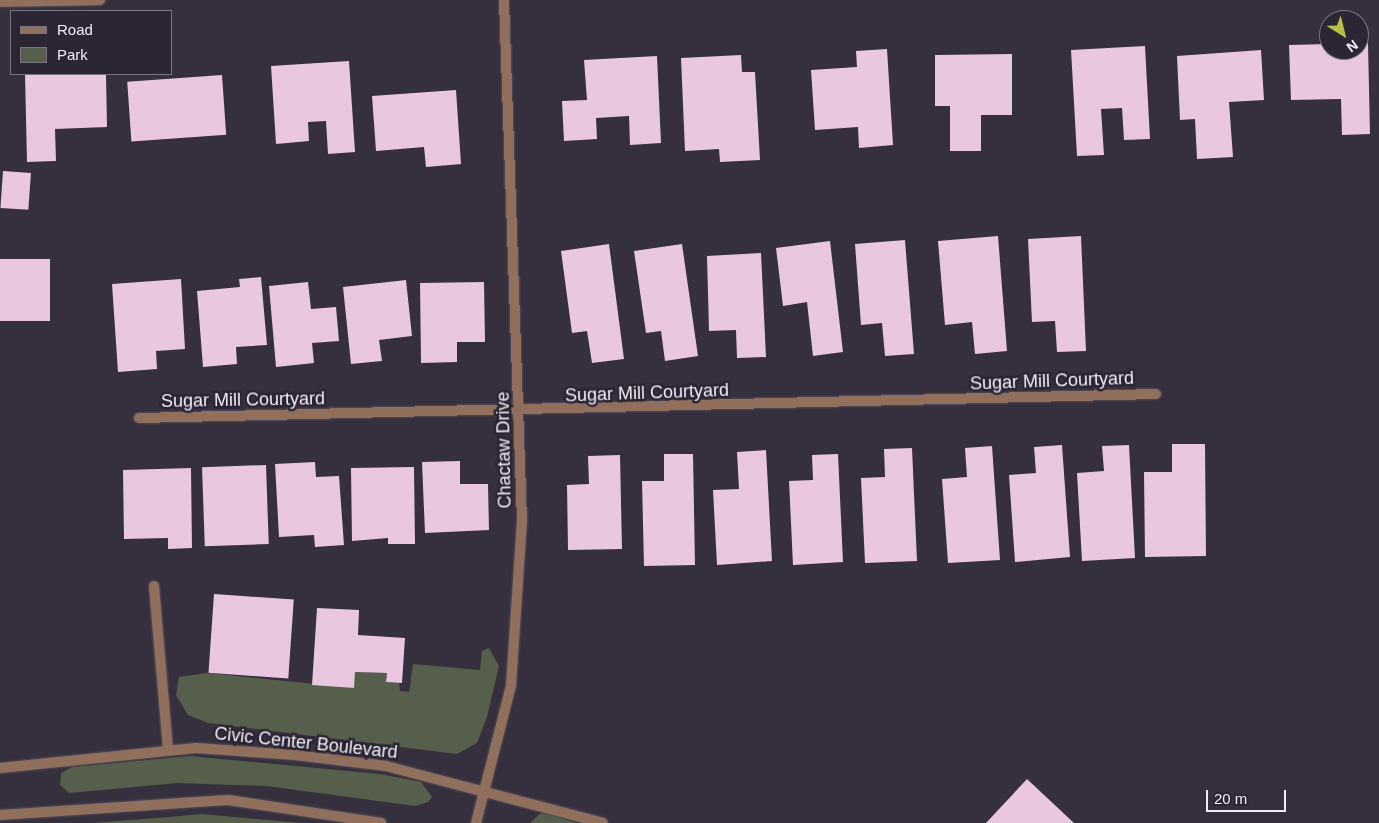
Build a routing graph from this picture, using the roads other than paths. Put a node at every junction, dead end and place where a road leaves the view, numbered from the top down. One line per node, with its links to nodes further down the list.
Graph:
1 (81, 0): 2 (street); 4 (street)
2 (100, 0)
3 (504, 0): 6 (street, Chactaw Drive)
4 (0, 2)
5 (1156, 394): 6 (street, Sugar Mill Courtyard)
6 (520, 413): 7 (street, Sugar Mill Courtyard); 11 (street, Chactaw Drive)
7 (139, 418)
8 (154, 586): 9 (street)
9 (168, 750): 10 (street, Civic Center Boulevard); 11 (street, Civic Center Boulevard)
10 (0, 768)
11 (485, 790): 15 (street, Chactaw Drive); 16 (street, Civic Center Boulevard)
12 (0, 816): 13 (street)
13 (29, 818): 14 (street)
14 (381, 823)
15 (476, 823)
16 (603, 823)

